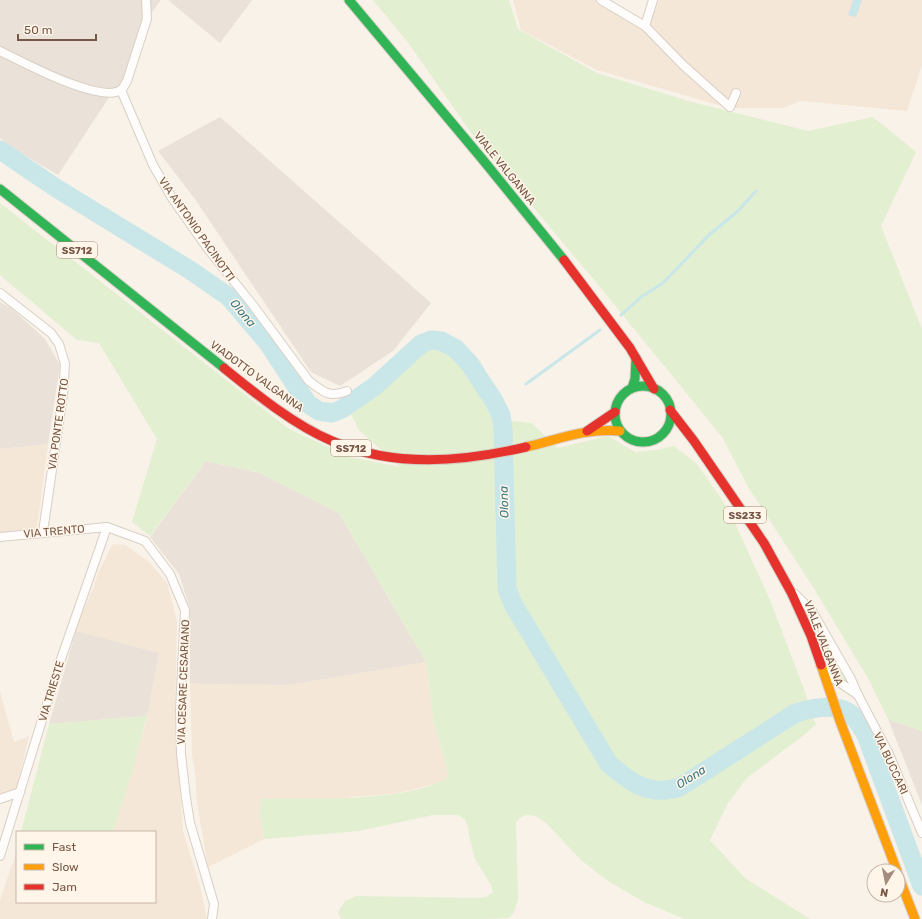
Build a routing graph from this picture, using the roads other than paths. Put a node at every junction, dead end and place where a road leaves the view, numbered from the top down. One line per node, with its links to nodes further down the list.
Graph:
1 (146, 0): 7 (street)
2 (349, 0): 11 (main road, VIALE VALGANNA)
3 (601, 0): 5 (street)
4 (653, 0): 5 (street)
5 (645, 26): 8 (street)
6 (0, 51): 7 (street)
7 (121, 90): 14 (street, VIA ANTONIO PACINOTTI)
8 (736, 93)
9 (0, 189): 17 (main road, VIADOTTO VALGANNA / SS712)
10 (2, 293): 22 (street, VIA PONTE ROTTO)
11 (636, 357): 12 (main road); 13 (main road, VIALE VALGANNA)
12 (632, 388): 13 (main road); 16 (main road)
13 (654, 389): 15 (main road)
14 (347, 391)
15 (670, 410): 19 (main road); 20 (main road, VIALE VALGANNA / SS233)
16 (614, 412): 17 (main road, SS712); 18 (main road)
17 (587, 431): 18 (main road, SS712)
18 (620, 431): 19 (main road)
19 (663, 434): 20 (main road)
20 (694, 441): 24 (main road, VIALE VALGANNA / SS233)
21 (107, 527): 22 (street, VIA TRENTO); 27 (street, VIA TRIESTE); 33 (street, VIA CESARE CESARIANO)
22 (43, 532): 23 (street, VIA TRENTO)
23 (0, 537)
24 (791, 592): 25 (main road, VIALE VALGANNA / SS233); 26 (street, VIA BUCCARI)
25 (822, 667): 26 (street, VIA BUCCARI); 31 (main road, VIALE VALGANNA / SS233)
26 (858, 695): 29 (street, VIA BUCCARI)
27 (20, 792): 28 (street); 30 (street, VIA TRIESTE)
28 (0, 798)
29 (922, 833)
30 (0, 856)
31 (894, 863)
32 (906, 896): 34 (main road)
33 (212, 919)
34 (915, 919)

